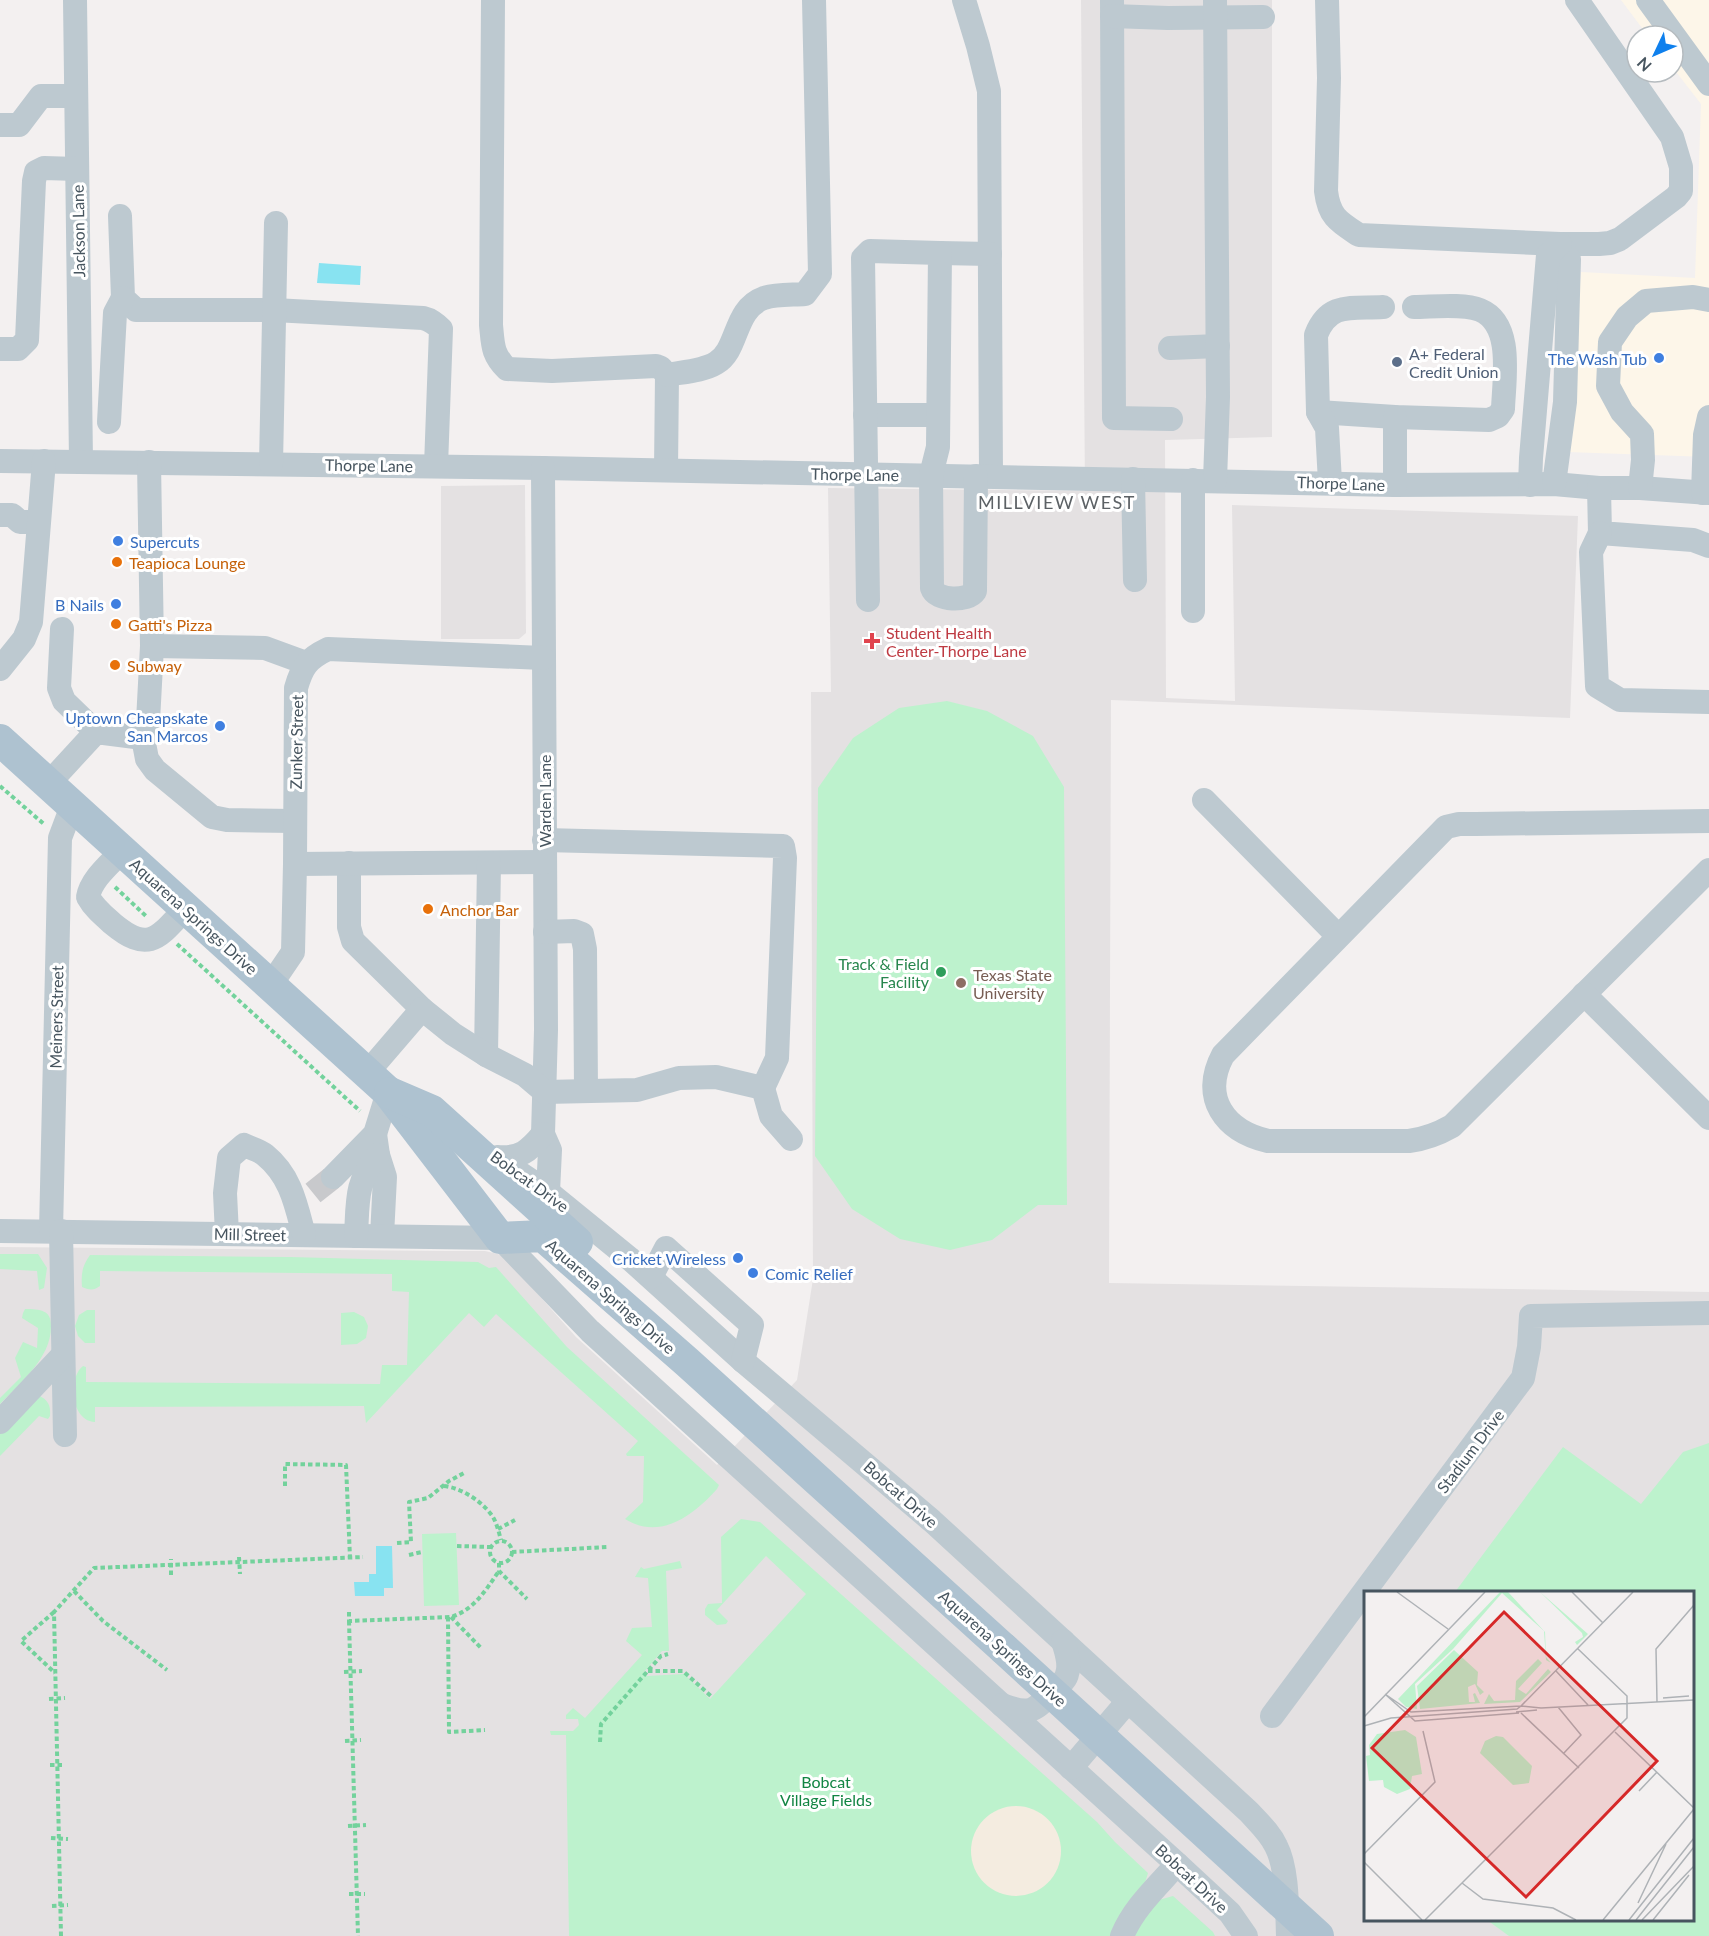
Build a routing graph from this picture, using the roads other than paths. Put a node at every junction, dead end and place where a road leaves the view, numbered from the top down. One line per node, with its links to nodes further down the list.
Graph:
1 (75, 0): 12 (street, Jackson Lane)
2 (493, 0): 28 (street)
3 (814, 0): 28 (street)
4 (964, 0): 19 (street)
5 (1327, 0): 17 (street)
6 (1577, 0): 17 (street)
7 (1648, 0): 11 (street)
8 (1112, 8): 9 (street); 33 (street)
9 (1215, 9): 10 (street); 25 (street)
10 (1263, 18)
11 (1709, 84)
12 (76, 96): 13 (street); 14 (street, Jackson Lane)
13 (0, 125)
14 (77, 169): 27 (street); 38 (street, Jackson Lane)
15 (120, 216): 20 (street)
16 (276, 223): 24 (street)
17 (1560, 243): 51 (street); 52 (street)
18 (940, 254): 19 (street); 30 (street); 31 (street)
19 (990, 254): 46 (street)
20 (123, 298): 24 (street); 34 (street)
21 (1709, 300): 54 (street)
22 (1414, 307): 32 (street)
23 (1383, 308): 29 (street)
24 (274, 310): 40 (street); 41 (street)
25 (1218, 346): 26 (street); 48 (street)
26 (1170, 348)
27 (0, 349)
28 (667, 375): 43 (street)
29 (1318, 412): 32 (street); 49 (street)
30 (865, 415): 31 (street); 44 (street)
31 (938, 415): 45 (street)
32 (1395, 417): 50 (street)
33 (1171, 419)
34 (110, 422)
35 (1707, 426): 55 (street)
36 (0, 461): 37 (street, Thorpe Lane)
37 (44, 461): 38 (street, Thorpe Lane); 56 (street)
38 (81, 461): 39 (street, Thorpe Lane)
39 (149, 462): 40 (street, Thorpe Lane); 63 (street)
40 (271, 464): 41 (street, Thorpe Lane)
41 (436, 466): 42 (street, Thorpe Lane)
42 (543, 468): 43 (street, Thorpe Lane); 65 (street, Warden Lane)
43 (666, 470): 44 (street, Thorpe Lane)
44 (867, 474): 45 (street, Thorpe Lane); 60 (street)
45 (931, 475): 46 (street, Thorpe Lane); 46 (street)
46 (983, 476): 47 (street, Thorpe Lane)
47 (1133, 479): 48 (street, Thorpe Lane); 59 (street)
48 (1204, 480): 49 (street, Thorpe Lane); 61 (street)
49 (1330, 482): 50 (street, Thorpe Lane)
50 (1395, 484): 51 (street, Thorpe Lane)
51 (1530, 484): 52 (street, Thorpe Lane)
52 (1554, 484): 53 (street, Thorpe Lane)
53 (1599, 488): 54 (street, Thorpe Lane); 57 (street)
54 (1640, 488): 55 (street, Thorpe Lane)
55 (1706, 493)
56 (14, 522): 64 (street)
57 (1600, 533): 58 (street); 67 (street)
58 (1709, 546)
59 (1135, 580)
60 (868, 600)
61 (1193, 611)
62 (62, 629): 68 (street)
63 (152, 646): 66 (street); 69 (street)
64 (4, 658)
65 (543, 658): 66 (street); 77 (street, Warden Lane)
66 (306, 663): 74 (street, Zunker Street)
67 (1709, 702)
68 (96, 732): 69 (street); 71 (street)
69 (143, 738): 74 (street)
70 (0, 741): 71 (main road, Aquarena Springs Drive)
71 (49, 783): 73 (main road, Aquarena Springs Drive)
72 (1204, 800): 86 (street)
73 (72, 806): 76 (main road, Aquarena Springs Drive); 83 (street, Meiners Street)
74 (295, 821): 80 (street, Zunker Street)
75 (1709, 821): 86 (street)
76 (122, 851): 82 (street); 84 (main road, Aquarena Springs Drive)
77 (544, 851): 78 (street); 85 (street, Warden Lane); 92 (street)
78 (489, 862): 79 (street); 90 (street)
79 (349, 863): 80 (street); 89 (street)
80 (295, 864): 87 (street, Zunker Street)
81 (1709, 870): 88 (street)
82 (88, 897): 83 (street); 84 (street)
83 (58, 902): 104 (street, Meiners Street)
84 (185, 909): 87 (main road, Aquarena Springs Drive)
85 (545, 932): 93 (street); 94 (street, Warden Lane)
86 (1338, 936): 88 (street)
87 (270, 986): 91 (main road, Aquarena Springs Drive)
88 (1584, 994): 96 (street)
89 (422, 1008): 90 (street); 91 (street)
90 (486, 1055): 94 (street)
91 (378, 1083): 95 (main road, Aquarena Springs Drive); 98 (street); 109 (main road, Aquarena Springs Drive)
92 (763, 1088): 93 (street); 99 (street)
93 (586, 1091): 94 (street)
94 (545, 1092): 97 (street, Warden Lane)
95 (432, 1111): 100 (street, Bobcat Drive); 114 (main road, Aquarena Springs Drive)
96 (1709, 1118)
97 (543, 1134): 100 (street); 102 (street, Warden Lane)
98 (377, 1139): 101 (street); 107 (street); 108 (street)
99 (791, 1139)
100 (497, 1157): 102 (street, Bobcat Drive)
101 (333, 1178)
102 (548, 1192): 110 (street, Bobcat Drive)
103 (0, 1231): 104 (street, Mill Street)
104 (56, 1231): 105 (street, Mill Street); 112 (street, Meiners Street)
105 (227, 1234): 106 (street, Mill Street); 106 (street)
106 (304, 1235): 107 (street, Mill Street)
107 (356, 1236): 108 (street, Mill Street)
108 (382, 1236): 109 (street, Mill Street)
109 (500, 1238): 114 (main road, Aquarena Springs Drive); 121 (street, Bobcat Drive)
110 (651, 1277): 113 (street, Bobcat Drive); 113 (street)
111 (1709, 1313): 117 (street, Stadium Drive)
112 (63, 1355): 115 (street); 116 (street, Meiners Street)
113 (742, 1361): 119 (street, Bobcat Drive)
114 (687, 1362): 128 (main road, Aquarena Springs Drive, bridge)
115 (0, 1422)
116 (65, 1435)
117 (1365, 1591)
118 (1364, 1592): 122 (street, Stadium Drive)
119 (1062, 1641): 120 (street, Bobcat Drive); 121 (street)
120 (1128, 1701): 123 (street); 127 (street, Bobcat Drive)
121 (1002, 1705): 123 (street, Bobcat Drive)
122 (1272, 1716)
123 (1071, 1768): 124 (street, Bobcat Drive)
124 (1177, 1864): 125 (street); 126 (street, Bobcat Drive)
125 (1122, 1936)
126 (1246, 1936)
127 (1288, 1936)
128 (1318, 1936)

